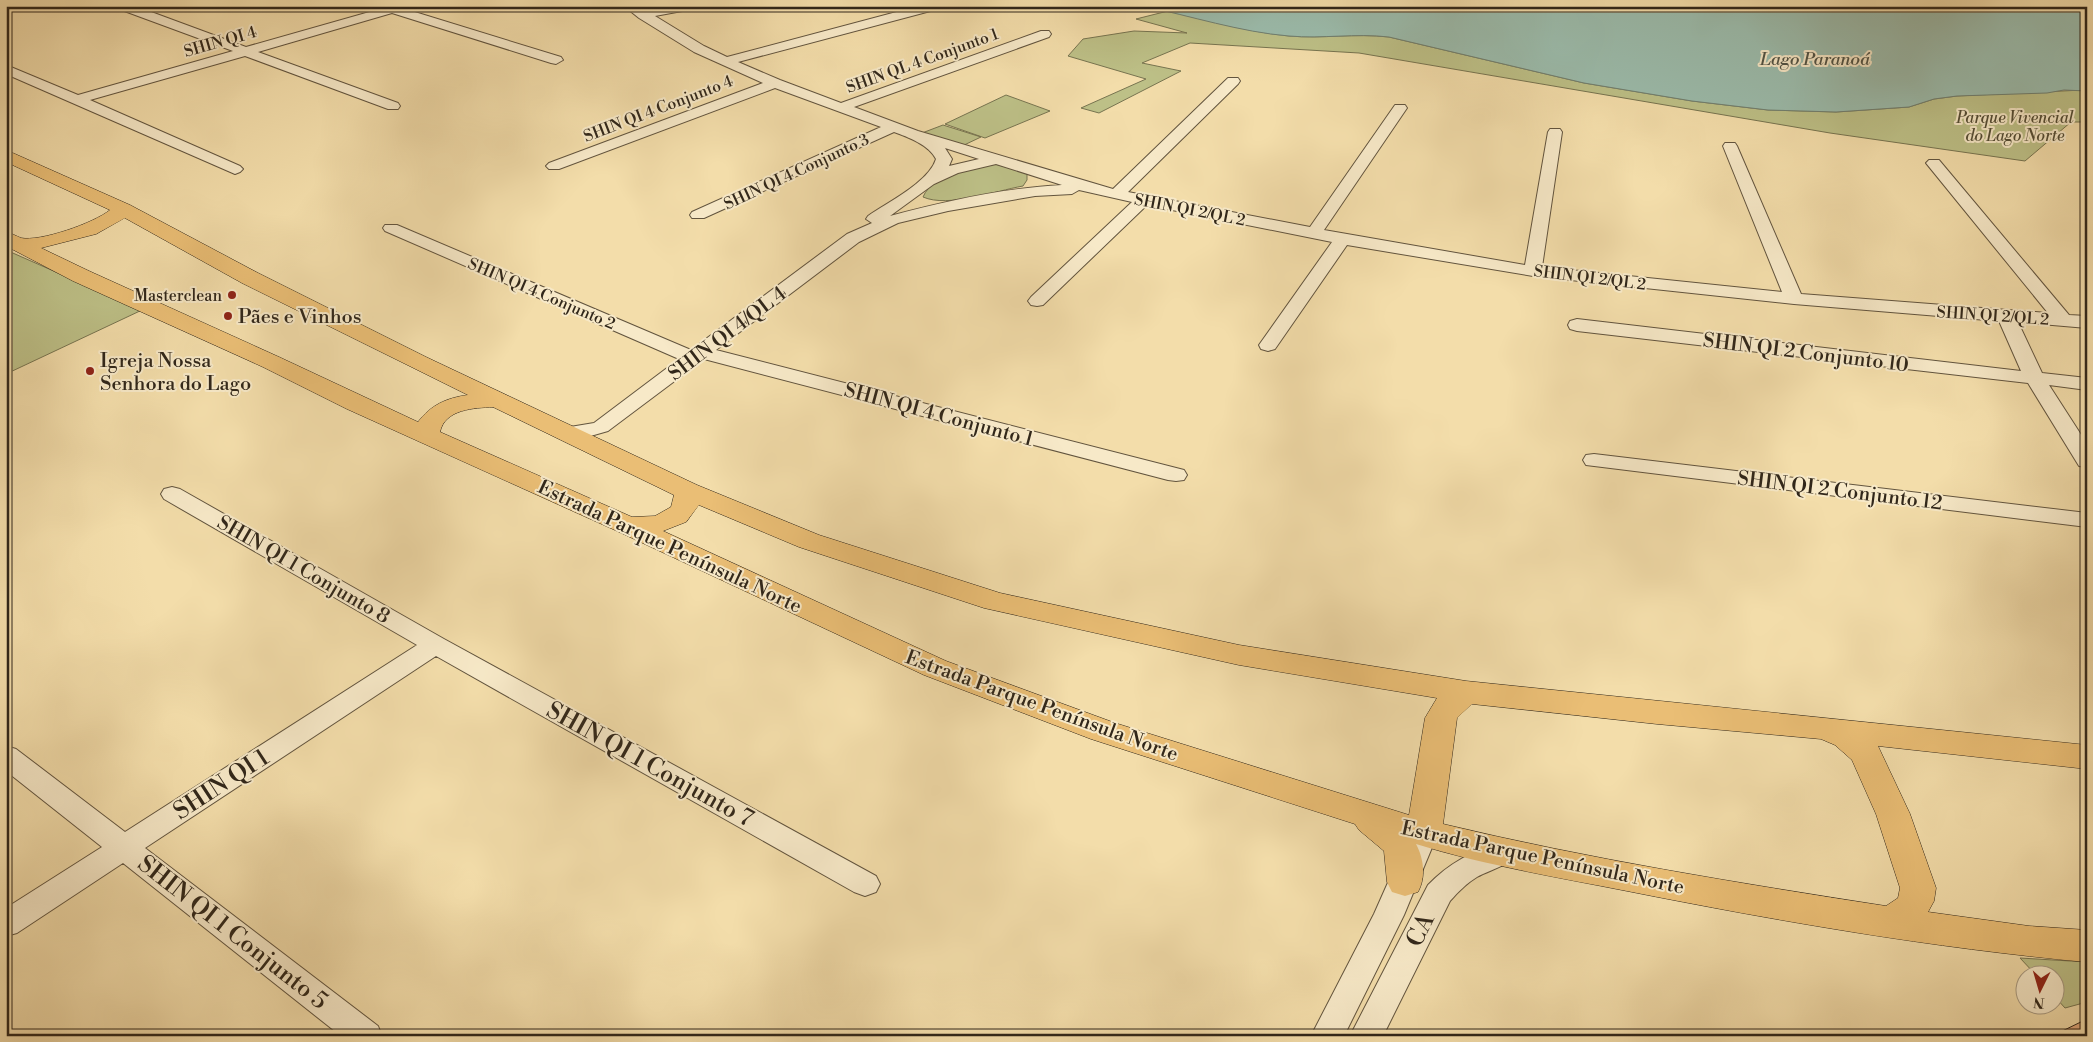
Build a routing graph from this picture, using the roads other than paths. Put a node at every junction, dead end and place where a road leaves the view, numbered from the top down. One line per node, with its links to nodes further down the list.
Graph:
1 (123, 6): 8 (street)
2 (630, 6): 6 (street, SHIN QI 4/QL 4)
3 (689, 6): 6 (street)
4 (934, 6): 10 (street)
5 (392, 7): 8 (street, SHIN QI 4); 9 (street)
6 (642, 15): 10 (street, SHIN QI 4/QL 4)
7 (1045, 34): 16 (street, SHIN QL 4 Conjunto 1)
8 (243, 51): 14 (street, SHIN QI 4); 15 (street)
9 (556, 60)
10 (725, 61): 13 (street, SHIN QI 4/QL 4)
11 (6, 69): 14 (street)
12 (1233, 81): 32 (street)
13 (774, 82): 16 (street, SHIN QI 4/QL 4); 25 (street, SHIN QI 4 Conjunto 4)
14 (76, 100): 26 (street)
15 (393, 106)
16 (840, 108): 18 (street, SHIN QI 4/QL 4)
17 (1400, 108): 38 (street)
18 (893, 127): 20 (street, SHIN QI 4/QL 4); 36 (street, SHIN QI 4 Conjunto 3)
19 (1555, 132): 42 (street)
20 (913, 134): 23 (street, SHIN QI 4/QL 4); 28 (street, SHIN QI 4/QL 4)
21 (1730, 146): 43 (street)
22 (9, 157): 35 (main road)
23 (996, 160): 27 (street, SHIN QI 4/QL 4); 28 (street)
24 (1934, 163): 46 (street)
25 (554, 166)
26 (235, 169)
27 (1038, 173): 30 (street, SHIN QI 2/QL 2); 31 (street)
28 (931, 180): 29 (street, SHIN QI 4/QL 4)
29 (915, 191): 34 (street); 39 (street, SHIN QI 4/QL 4)
30 (1098, 191): 31 (street, SHIN QI 2/QL 2); 32 (street, SHIN QI 2/QL 2)
31 (1021, 194): 34 (street, SHIN QI 4/QL 4)
32 (1116, 195): 33 (street, SHIN QI 2/QL 2)
33 (1143, 200): 38 (street, SHIN QI 2/QL 2); 44 (street)
34 (947, 206): 39 (street, SHIN QI 4/QL 4)
35 (123, 209): 41 (main road); 53 (main road)
36 (698, 215)
37 (391, 228): 50 (street, SHIN QI 4 Conjunto 2)
38 (1314, 233): 40 (street, SHIN QI 2/QL 2)
39 (853, 238): 50 (street, SHIN QI 4/QL 4)
40 (1343, 239): 42 (street, SHIN QI 2/QL 2); 49 (street)
41 (13, 241): 54 (main road, Estrada Parque Península Norte)
42 (1532, 270): 43 (street, SHIN QI 2/QL 2)
43 (1794, 299): 45 (street, SHIN QI 2/QL 2)
44 (1037, 301)
45 (2006, 316): 46 (street, SHIN QI 2/QL 2); 51 (street)
46 (2063, 320): 47 (street, SHIN QI 2/QL 2)
47 (2087, 322)
48 (1577, 325): 51 (street, SHIN QI 2 Conjunto 10)
49 (1268, 345)
50 (697, 355): 55 (street, SHIN QI 4/QL 4); 58 (street, SHIN QI 4 Conjunto 1)
51 (2035, 379): 52 (street, SHIN QI 2 Conjunto 10); 57 (street)
52 (2087, 384)
53 (498, 400): 54 (main road); 55 (main road)
54 (426, 435): 62 (main road, Estrada Parque Península Norte)
55 (599, 438): 59 (main road)
56 (1594, 460): 61 (street, SHIN QI 2 Conjunto 12)
57 (2087, 462)
58 (1176, 476)
59 (688, 491): 62 (main road); 64 (main road)
60 (172, 494): 63 (street, SHIN QI 1 Conjunto 8)
61 (2087, 520)
62 (627, 525): 68 (main road, Estrada Parque Península Norte)
63 (435, 645): 70 (street, SHIN QI 1); 73 (street, SHIN QI 1 Conjunto 7)
64 (1466, 692): 65 (main road); 69 (main road)
65 (1821, 728): 67 (main road); 74 (main road)
66 (6, 756): 70 (street, SHIN QI 1 Conjunto 5)
67 (2087, 757)
68 (1360, 813): 69 (main road, Estrada Parque Península Norte); 72 (main road)
69 (1424, 833): 71 (main road, Estrada Parque Península Norte); 72 (street, CA)
70 (124, 848): 75 (street, SHIN QI 1); 77 (street, SHIN QI 1 Conjunto 5)
71 (1503, 852): 74 (main road, Estrada Parque Península Norte); 79 (street, CA)
72 (1405, 882): 78 (street, CA)
73 (865, 884)
74 (1892, 922): 76 (main road, Estrada Parque Península Norte)
75 (6, 924)
76 (2087, 946)
77 (366, 1036)
78 (1327, 1036)
79 (1366, 1036)

